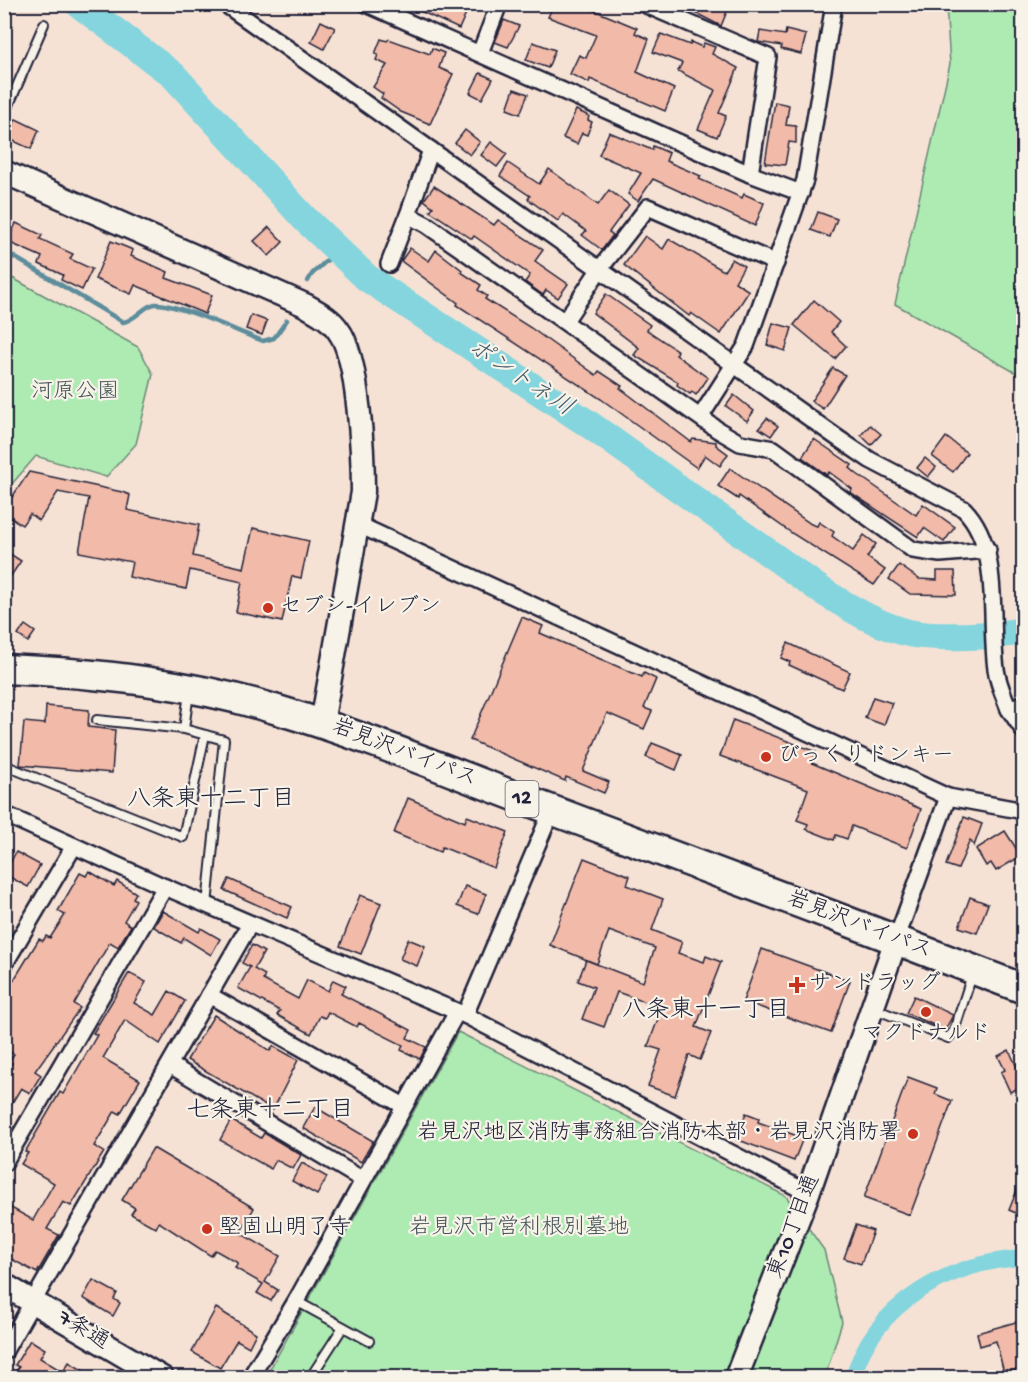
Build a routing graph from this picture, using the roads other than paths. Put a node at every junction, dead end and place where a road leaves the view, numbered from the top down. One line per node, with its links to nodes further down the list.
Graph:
1 (225, 4): 9 (street)
2 (367, 4): 7 (street)
3 (500, 4): 7 (street)
4 (644, 4): 11 (street)
5 (834, 4): 12 (street)
6 (44, 24): 8 (lane)
7 (480, 53): 11 (street)
8 (4, 116)
9 (431, 150): 13 (street); 16 (street)
10 (4, 172): 20 (street)
11 (750, 174): 12 (street)
12 (801, 193): 14 (street)
13 (408, 215): 15 (street); 17 (street)
14 (776, 263): 16 (street); 18 (street)
15 (389, 264)
16 (599, 270): 17 (street); 18 (street)
17 (565, 321): 19 (street)
18 (736, 364): 19 (street); 21 (street)
19 (701, 416): 21 (street)
20 (359, 525): 26 (street); 31 (street)
21 (988, 550): 24 (street)
22 (6, 672): 23 (highway, 岩見沢バイパス / 12)
23 (190, 688): 26 (highway, 岩見沢バイパス / 12); 27 (lane)
24 (1016, 706): 28 (street)
25 (97, 720): 27 (lane)
26 (321, 723): 32 (highway, 岩見沢バイパス / 12)
27 (184, 729): 29 (lane)
28 (1023, 731)
29 (205, 735): 30 (lane); 37 (lane)
30 (4, 765)
31 (948, 797): 33 (street); 39 (street)
32 (552, 810): 39 (highway, 岩見沢バイパス / 12); 45 (street)
33 (1023, 811)
34 (4, 814): 35 (street)
35 (75, 846): 36 (street); 40 (street)
36 (165, 887): 37 (street); 48 (street)
37 (207, 905): 38 (street)
38 (250, 924): 43 (street); 45 (street)
39 (896, 940): 41 (highway, 岩見沢バイパス / 12); 44 (street, 東10丁目通)
40 (4, 965)
41 (974, 970): 42 (highway, 岩見沢バイパス / 12); 44 (lane)
42 (1023, 990)
43 (209, 995): 46 (street); 47 (street)
44 (874, 1008): 50 (street, 東10丁目通)
45 (461, 1014): 47 (street); 50 (street)
46 (170, 1065): 49 (street); 53 (street)
47 (404, 1106): 49 (street)
48 (4, 1162)
49 (363, 1180): 52 (street)
50 (808, 1193): 60 (street, 東10丁目通)
51 (4, 1285): 53 (street, 7条通)
52 (296, 1301): 54 (lane); 58 (street)
53 (33, 1302): 56 (street); 57 (street, 7条通)
54 (343, 1327): 55 (lane); 59 (lane)
55 (369, 1341)
56 (4, 1352)
57 (162, 1377)
58 (250, 1377)
59 (310, 1377)
60 (736, 1377)

